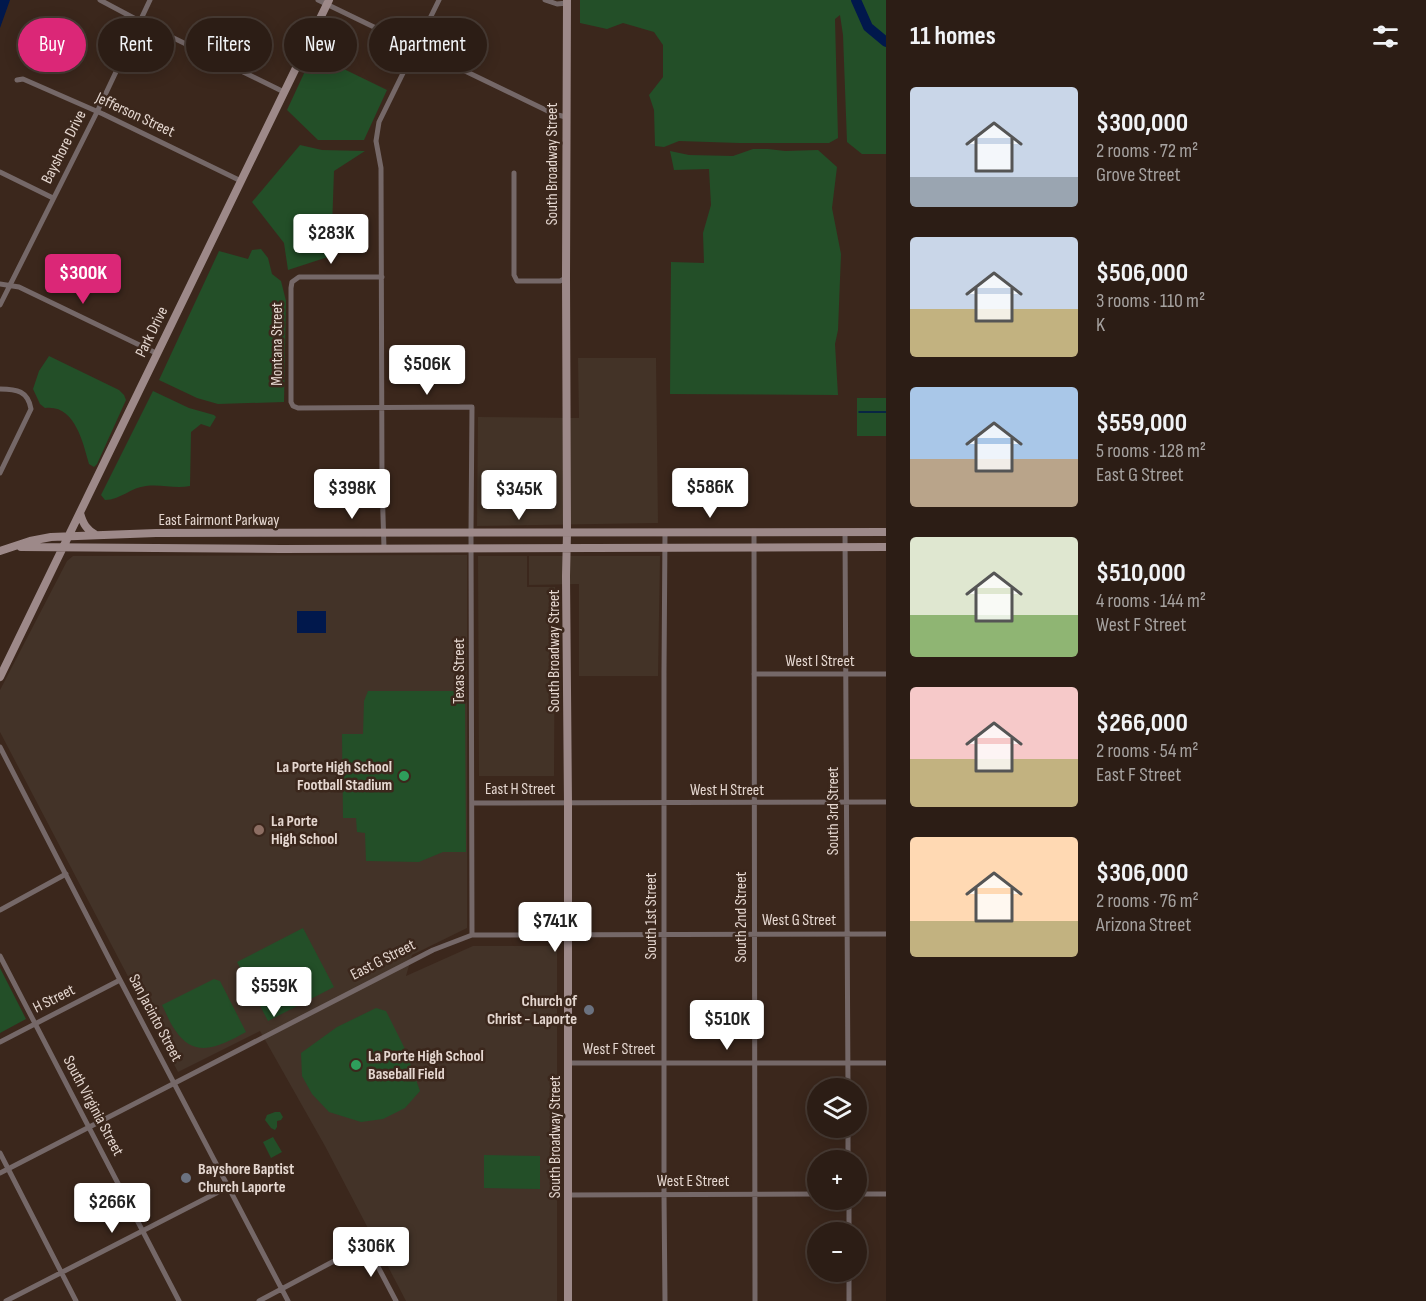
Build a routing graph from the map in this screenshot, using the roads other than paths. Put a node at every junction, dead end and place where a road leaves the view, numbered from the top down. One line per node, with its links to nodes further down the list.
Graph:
1 (100, 0): 8 (street)
2 (150, 0): 9 (street, Bayshore Drive)
3 (318, 0): 7 (street)
4 (439, 0): 10 (street)
5 (545, 0): 6 (street)
6 (567, 1): 19 (main road, South Broadway Street)
7 (328, 2): 11 (street); 17 (main road, Park Drive)
8 (134, 18)
9 (141, 18)
10 (430, 18)
11 (369, 23)
12 (174, 38): 17 (street)
13 (116, 72): 18 (street, Bayshore Drive)
14 (404, 72): 24 (street)
15 (466, 72): 19 (street)
16 (17, 80): 18 (street, Jefferson Street)
17 (284, 92): 22 (main road, Park Drive)
18 (97, 112): 22 (street, Jefferson Street); 23 (street, Bayshore Drive)
19 (566, 117): 25 (main road, South Broadway Street)
20 (0, 172): 23 (street)
21 (514, 173): 25 (street)
22 (241, 181): 29 (main road, Park Drive)
23 (53, 198): 27 (street, Bayshore Drive)
24 (381, 277): 31 (street); 31 (street, Montana Street)
25 (566, 278): 42 (main road, South Broadway Street)
26 (0, 284): 27 (street)
27 (9, 286): 28 (street, Bayshore Drive); 29 (street)
28 (0, 305)
29 (156, 353): 33 (main road, Park Drive)
30 (0, 388): 32 (street)
31 (382, 408): 34 (street, Texas Street); 41 (street)
32 (0, 473)
33 (80, 513): 43 (main road, Park Drive); 44 (main road)
34 (471, 532): 41 (main road, East Fairmont Parkway); 42 (main road, East Fairmont Parkway); 55 (street, Texas Street)
35 (619, 532): 36 (main road, East Fairmont Parkway); 42 (main road, East Fairmont Parkway); 52 (main road)
36 (665, 532): 37 (main road, East Fairmont Parkway); 53 (street, South 1st Street)
37 (754, 532): 38 (main road, East Fairmont Parkway); 47 (street, South 2nd Street)
38 (845, 532): 39 (main road, East Fairmont Parkway); 48 (street, South 3rd Street)
39 (886, 532)
40 (282, 533): 41 (main road, East Fairmont Parkway); 44 (main road, East Fairmont Parkway); 54 (main road)
41 (383, 533): 51 (street)
42 (567, 533): 56 (main road, South Broadway Street)
43 (69, 536): 44 (main road, East Fairmont Parkway); 45 (main road, East Fairmont Parkway); 50 (main road, Park Drive)
44 (99, 536)
45 (15, 547): 46 (main road, East Fairmont Parkway); 57 (main road, East Fairmont Parkway)
46 (41, 547): 50 (main road, East Fairmont Parkway); 58 (main road)
47 (754, 547): 48 (main road, East Fairmont Parkway); 53 (main road, East Fairmont Parkway); 59 (street, South 2nd Street)
48 (846, 547): 49 (main road, East Fairmont Parkway); 60 (street, South 3rd Street)
49 (886, 547)
50 (63, 548): 54 (main road, East Fairmont Parkway); 58 (main road, Park Drive)
51 (384, 548): 54 (main road, East Fairmont Parkway); 55 (main road, East Fairmont Parkway)
52 (620, 548): 53 (main road, East Fairmont Parkway); 56 (main road, East Fairmont Parkway)
53 (664, 548): 68 (street, South 1st Street)
54 (281, 549)
55 (472, 549): 56 (main road, East Fairmont Parkway); 66 (street, Texas Street)
56 (567, 549): 67 (main road, South Broadway Street)
57 (0, 551)
58 (54, 565): 62 (main road, Park Drive)
59 (754, 674): 60 (street, West I Street); 69 (street, South 2nd Street)
60 (846, 674): 61 (street, West I Street); 64 (street, South 3rd Street)
61 (886, 674)
62 (0, 677)
63 (0, 747): 70 (street, San Jacinto Street)
64 (847, 802): 65 (street, West H Street); 69 (street, West H Street); 75 (street, South 3rd Street)
65 (886, 802)
66 (472, 803): 67 (street, East H Street); 77 (street, Texas Street)
67 (568, 803): 68 (street, West H Street); 72 (main road, South Broadway Street)
68 (664, 803): 69 (street, West H Street); 73 (street, South 1st Street)
69 (754, 803): 74 (street, South 2nd Street)
70 (66, 874): 71 (street); 79 (street, San Jacinto Street)
71 (0, 910)
72 (567, 934): 73 (street, West G Street); 77 (street, East G Street); 82 (main road, South Broadway Street)
73 (664, 934): 74 (street, West G Street); 83 (street, South 1st Street)
74 (754, 934): 75 (street, West G Street); 84 (street, South 2nd Street)
75 (848, 934): 76 (street, West G Street); 85 (street, South 3rd Street)
76 (886, 934)
77 (472, 935): 88 (street, East G Street)
78 (0, 956): 80 (street, South Virginia Street)
79 (120, 980): 80 (street, H Street); 88 (street, San Jacinto Street)
80 (34, 1024): 81 (street, H Street); 89 (street, South Virginia Street)
81 (0, 1042)
82 (568, 1063): 83 (street, West F Street); 97 (main road, South Broadway Street)
83 (664, 1063): 84 (street, West F Street); 98 (street, South 1st Street)
84 (755, 1063): 85 (street, West F Street); 99 (street, South 2nd Street)
85 (848, 1063): 86 (street, West F Street); 87 (street, South 3rd Street)
86 (886, 1063)
87 (848, 1078)
88 (174, 1083): 89 (street, East G Street); 93 (street, San Jacinto Street)
89 (89, 1127): 91 (street, East G Street); 100 (street, South Virginia Street)
90 (0, 1153): 91 (street)
91 (9, 1168): 92 (street, East G Street); 101 (street)
92 (0, 1173)
93 (228, 1187): 100 (street); 103 (street, San Jacinto Street)
94 (807, 1194): 99 (street, West E Street)
95 (867, 1194): 96 (street)
96 (886, 1194)
97 (568, 1195): 98 (street, West E Street); 110 (main road, South Broadway Street)
98 (664, 1195): 99 (street, West E Street); 111 (street, South 1st Street)
99 (755, 1195): 112 (street, South 2nd Street)
100 (143, 1231): 101 (street); 106 (street, South Virginia Street)
101 (61, 1273): 104 (street); 105 (street)
102 (849, 1282): 113 (street)
103 (282, 1289): 107 (street); 108 (street, San Jacinto Street); 109 (street)
104 (6, 1301)
105 (76, 1301)
106 (179, 1301)
107 (258, 1301)
108 (288, 1301)
109 (396, 1301)
110 (568, 1301)
111 (665, 1301)
112 (755, 1301)
113 (849, 1301)

